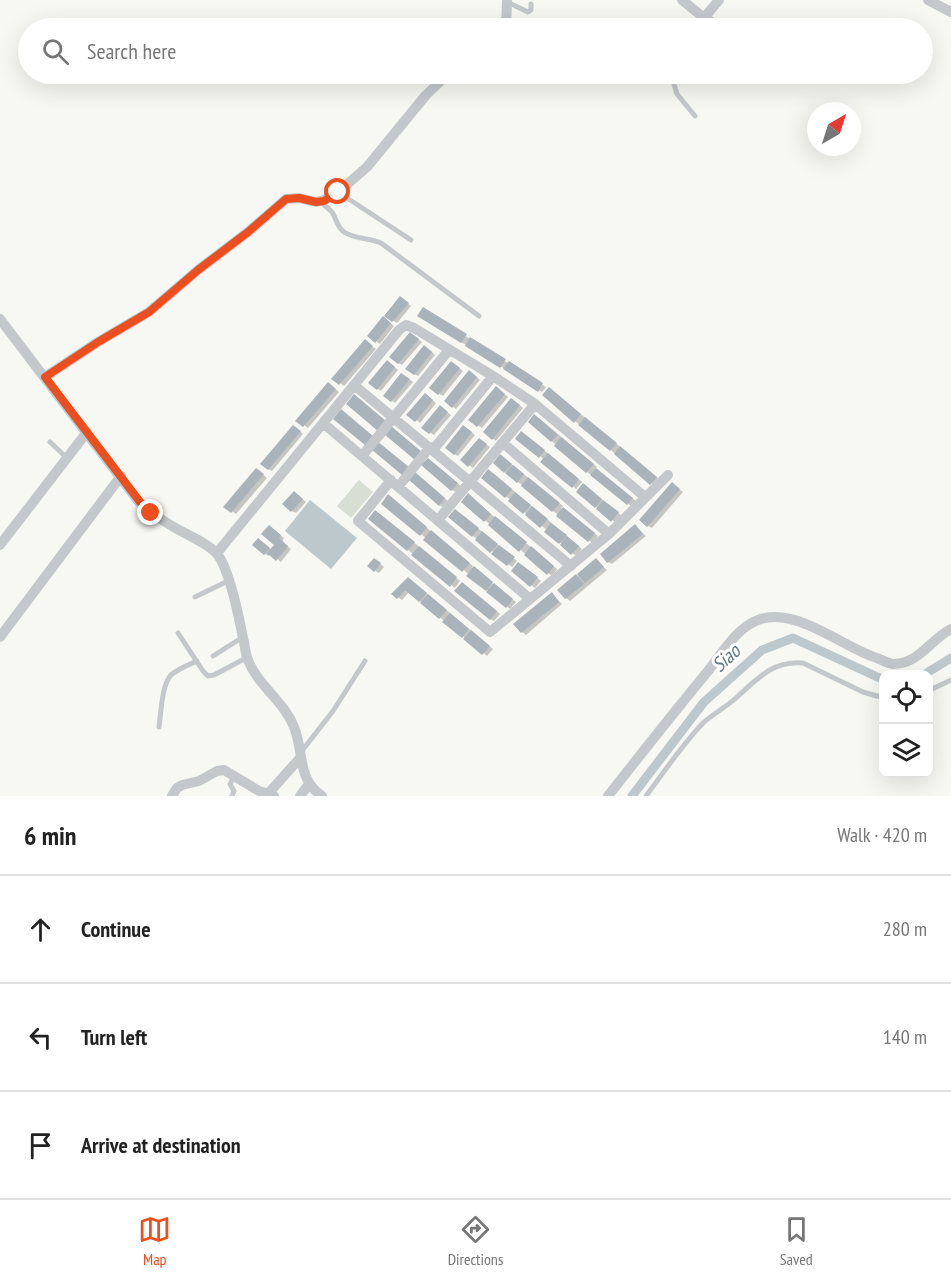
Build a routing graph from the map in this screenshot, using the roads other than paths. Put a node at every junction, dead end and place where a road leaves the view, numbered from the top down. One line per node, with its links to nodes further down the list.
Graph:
1 (682, 0): 7 (street)
2 (719, 0): 7 (street)
3 (928, 0): 6 (street)
4 (507, 1): 5 (lane); 8 (street)
5 (531, 4)
6 (951, 12)
7 (706, 16): 9 (street); 10 (lane)
8 (506, 18)
9 (704, 18)
10 (708, 18)
11 (438, 84): 14 (street)
12 (674, 84): 13 (lane)
13 (695, 116)
14 (338, 192): 15 (street); 16 (lane)
15 (320, 201): 17 (lane); 21 (street)
16 (411, 240)
17 (479, 316)
18 (0, 319): 21 (street)
19 (449, 350): 20 (street); 22 (street); 24 (street)
20 (494, 376): 23 (street); 29 (street)
21 (45, 377): 26 (street)
22 (354, 385): 24 (street); 25 (street)
23 (535, 404): 28 (street); 36 (street)
24 (394, 418): 29 (street); 30 (street)
25 (323, 423): 30 (street); 40 (street)
26 (87, 432): 31 (street); 33 (street)
27 (50, 442): 31 (lane)
28 (503, 443): 34 (street); 38 (street)
29 (431, 449): 34 (street); 35 (street)
30 (362, 456): 35 (street)
31 (67, 458): 39 (street)
32 (668, 475): 36 (street)
33 (121, 476): 40 (street); 46 (street)
34 (471, 481): 37 (street); 41 (street)
35 (394, 484): 37 (street); 44 (street)
36 (645, 497): 38 (street)
37 (438, 520): 44 (street)
38 (609, 534): 41 (street)
39 (0, 545)
40 (217, 553): 42 (street)
41 (571, 566): 44 (street)
42 (228, 581): 43 (lane); 48 (street)
43 (195, 597)
44 (529, 598)
45 (951, 629): 65 (street)
46 (2, 630)
47 (178, 633): 51 (lane)
48 (243, 637): 49 (lane); 50 (street)
49 (213, 656)
50 (246, 658): 51 (lane); 57 (street)
51 (197, 661): 56 (lane)
52 (365, 661): 57 (lane)
53 (951, 680): 54 (lane)
54 (933, 689)
55 (879, 697): 66 (lane)
56 (159, 727)
57 (301, 755): 59 (street); 60 (street)
58 (234, 776): 60 (street); 61 (street); 62 (lane)
59 (309, 784): 63 (street); 64 (street)
60 (269, 795)
61 (172, 796)
62 (232, 796)
63 (300, 796)
64 (322, 796)
65 (608, 796)
66 (646, 796)

